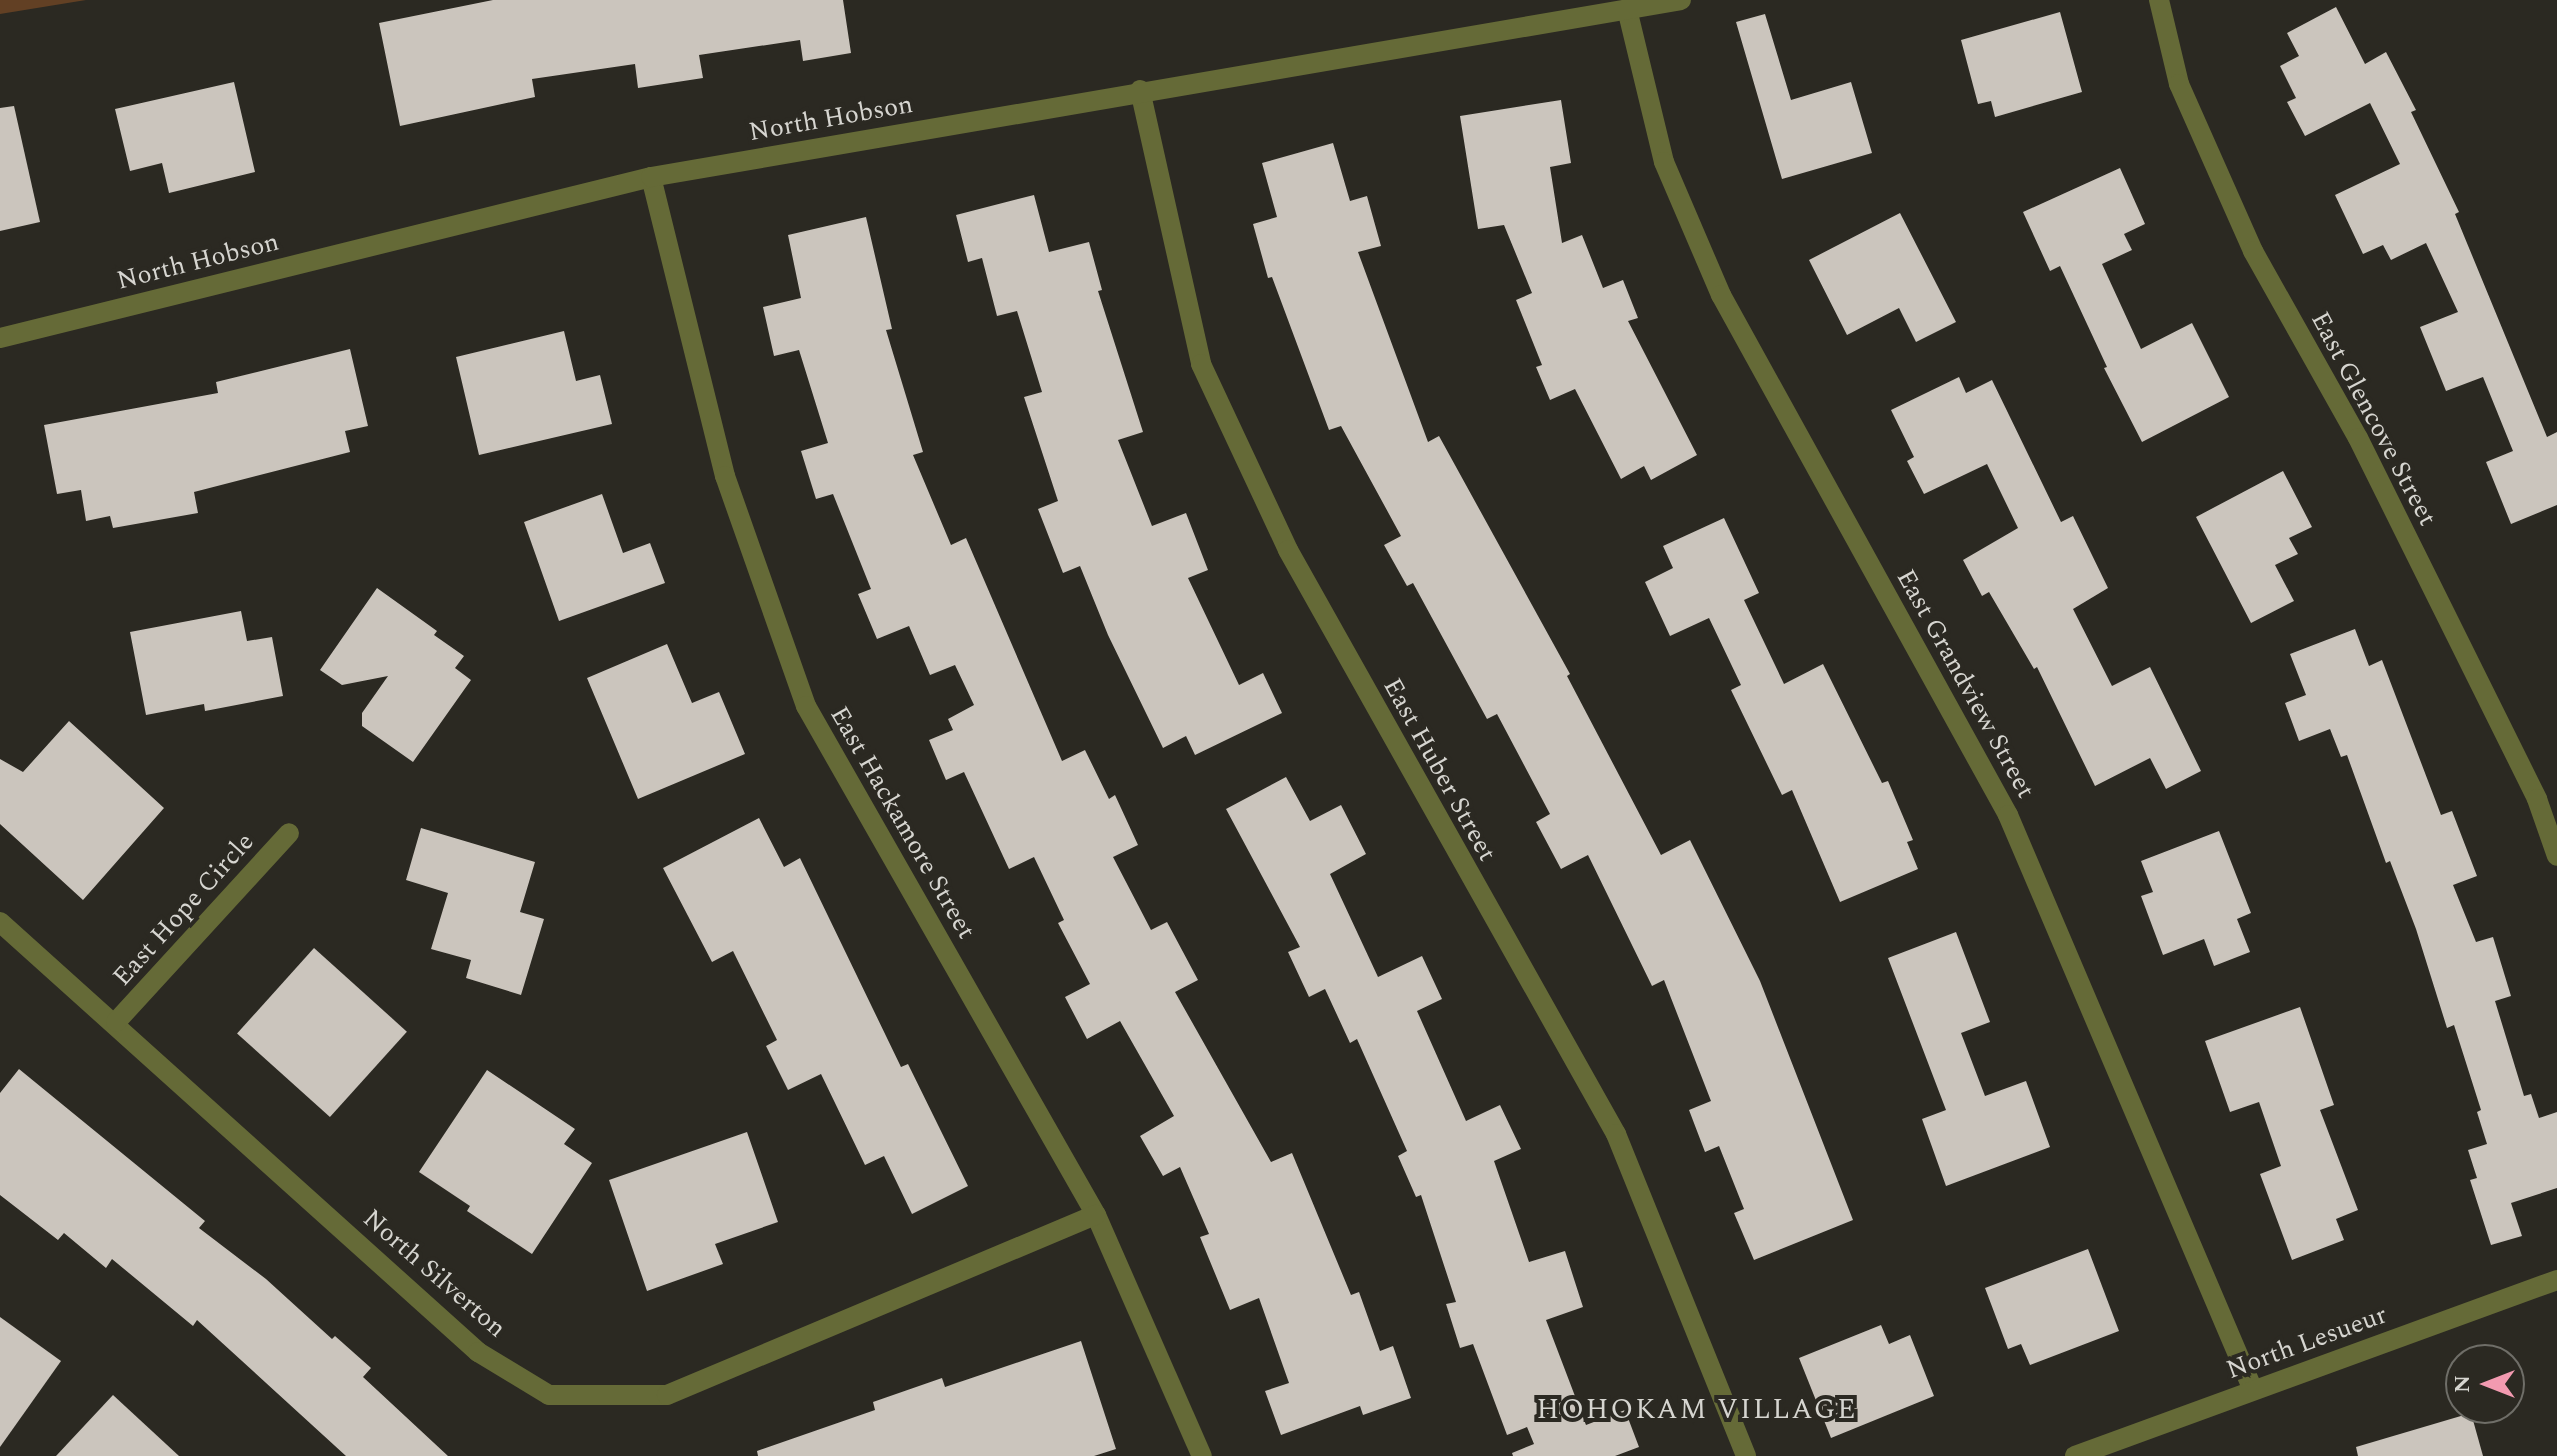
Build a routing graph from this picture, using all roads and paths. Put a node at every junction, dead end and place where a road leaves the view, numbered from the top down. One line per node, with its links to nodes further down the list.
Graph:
1 (1681, 0): 3 (street, North Hobson)
2 (2159, 0): 8 (street, East Glencove Street)
3 (1627, 9): 4 (street, North Hobson); 13 (street, East Grandview Street)
4 (1140, 90): 5 (street, North Hobson); 15 (street, East Huber Street)
5 (651, 177): 6 (street, North Hobson); 11 (street, East Hackamore Street)
6 (0, 338)
7 (289, 833): 10 (street, East Hope Circle)
8 (2557, 856)
9 (0, 922): 10 (street, North Silverton)
10 (116, 1022): 11 (street, North Silverton)
11 (1096, 1215): 14 (street, East Hackamore Street)
12 (2557, 1280): 13 (street, North Lesueur)
13 (2253, 1390): 16 (street, North Lesueur)
14 (1202, 1456)
15 (1746, 1456)
16 (2075, 1456)

